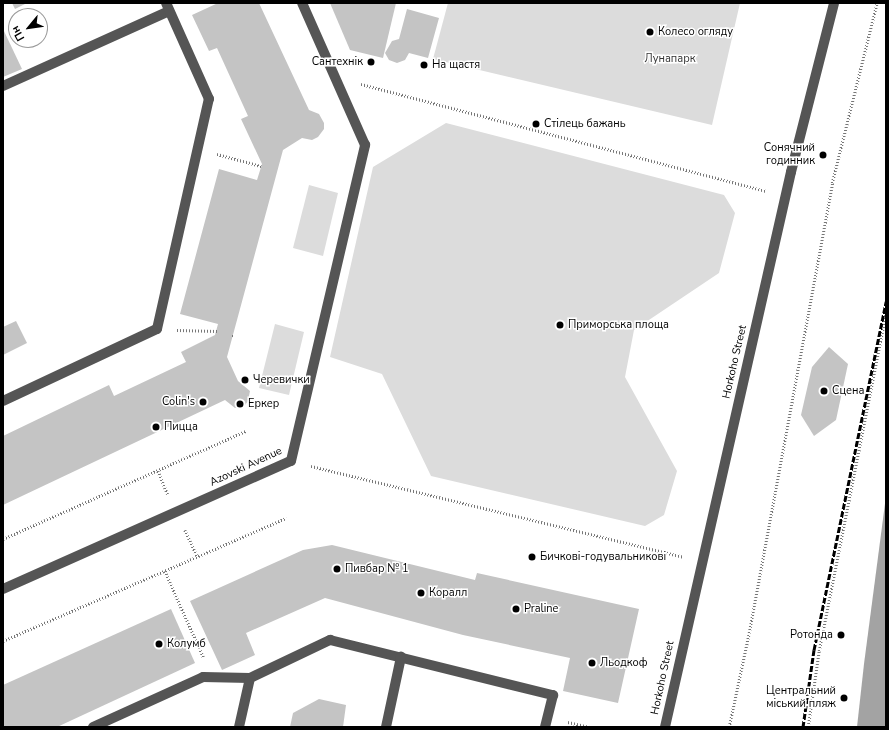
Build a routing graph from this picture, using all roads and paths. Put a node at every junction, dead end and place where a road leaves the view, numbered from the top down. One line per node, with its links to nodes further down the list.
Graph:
1 (302, 3): 5 (street)
2 (834, 3): 9 (street, Horkoho Street)
3 (877, 3): 31 (path)
4 (167, 7): 6 (street); 7 (street)
5 (335, 77): 9 (path); 15 (street, Azovski Avenue)
6 (3, 86)
7 (198, 149): 8 (path); 11 (street)
8 (261, 166)
9 (786, 196): 18 (street, Horkoho Street)
10 (886, 313): 32 (path)
11 (156, 329): 12 (path); 13 (street)
12 (217, 331)
13 (3, 401)
14 (246, 431): 17 (path)
15 (291, 461): 18 (path); 20 (street, Azovski Avenue)
16 (286, 518): 19 (path)
17 (3, 539)
18 (702, 562): 30 (street, Horkoho Street)
19 (165, 570): 21 (path); 23 (path)
20 (3, 589)
21 (3, 641)
22 (401, 657): 24 (street); 28 (street); 29 (street)
23 (213, 678): 24 (street); 25 (street)
24 (250, 678): 27 (street)
25 (114, 722): 26 (street)
26 (93, 727)
27 (239, 727)
28 (386, 727)
29 (545, 727)
30 (665, 727)
31 (729, 727)
32 (808, 727)

